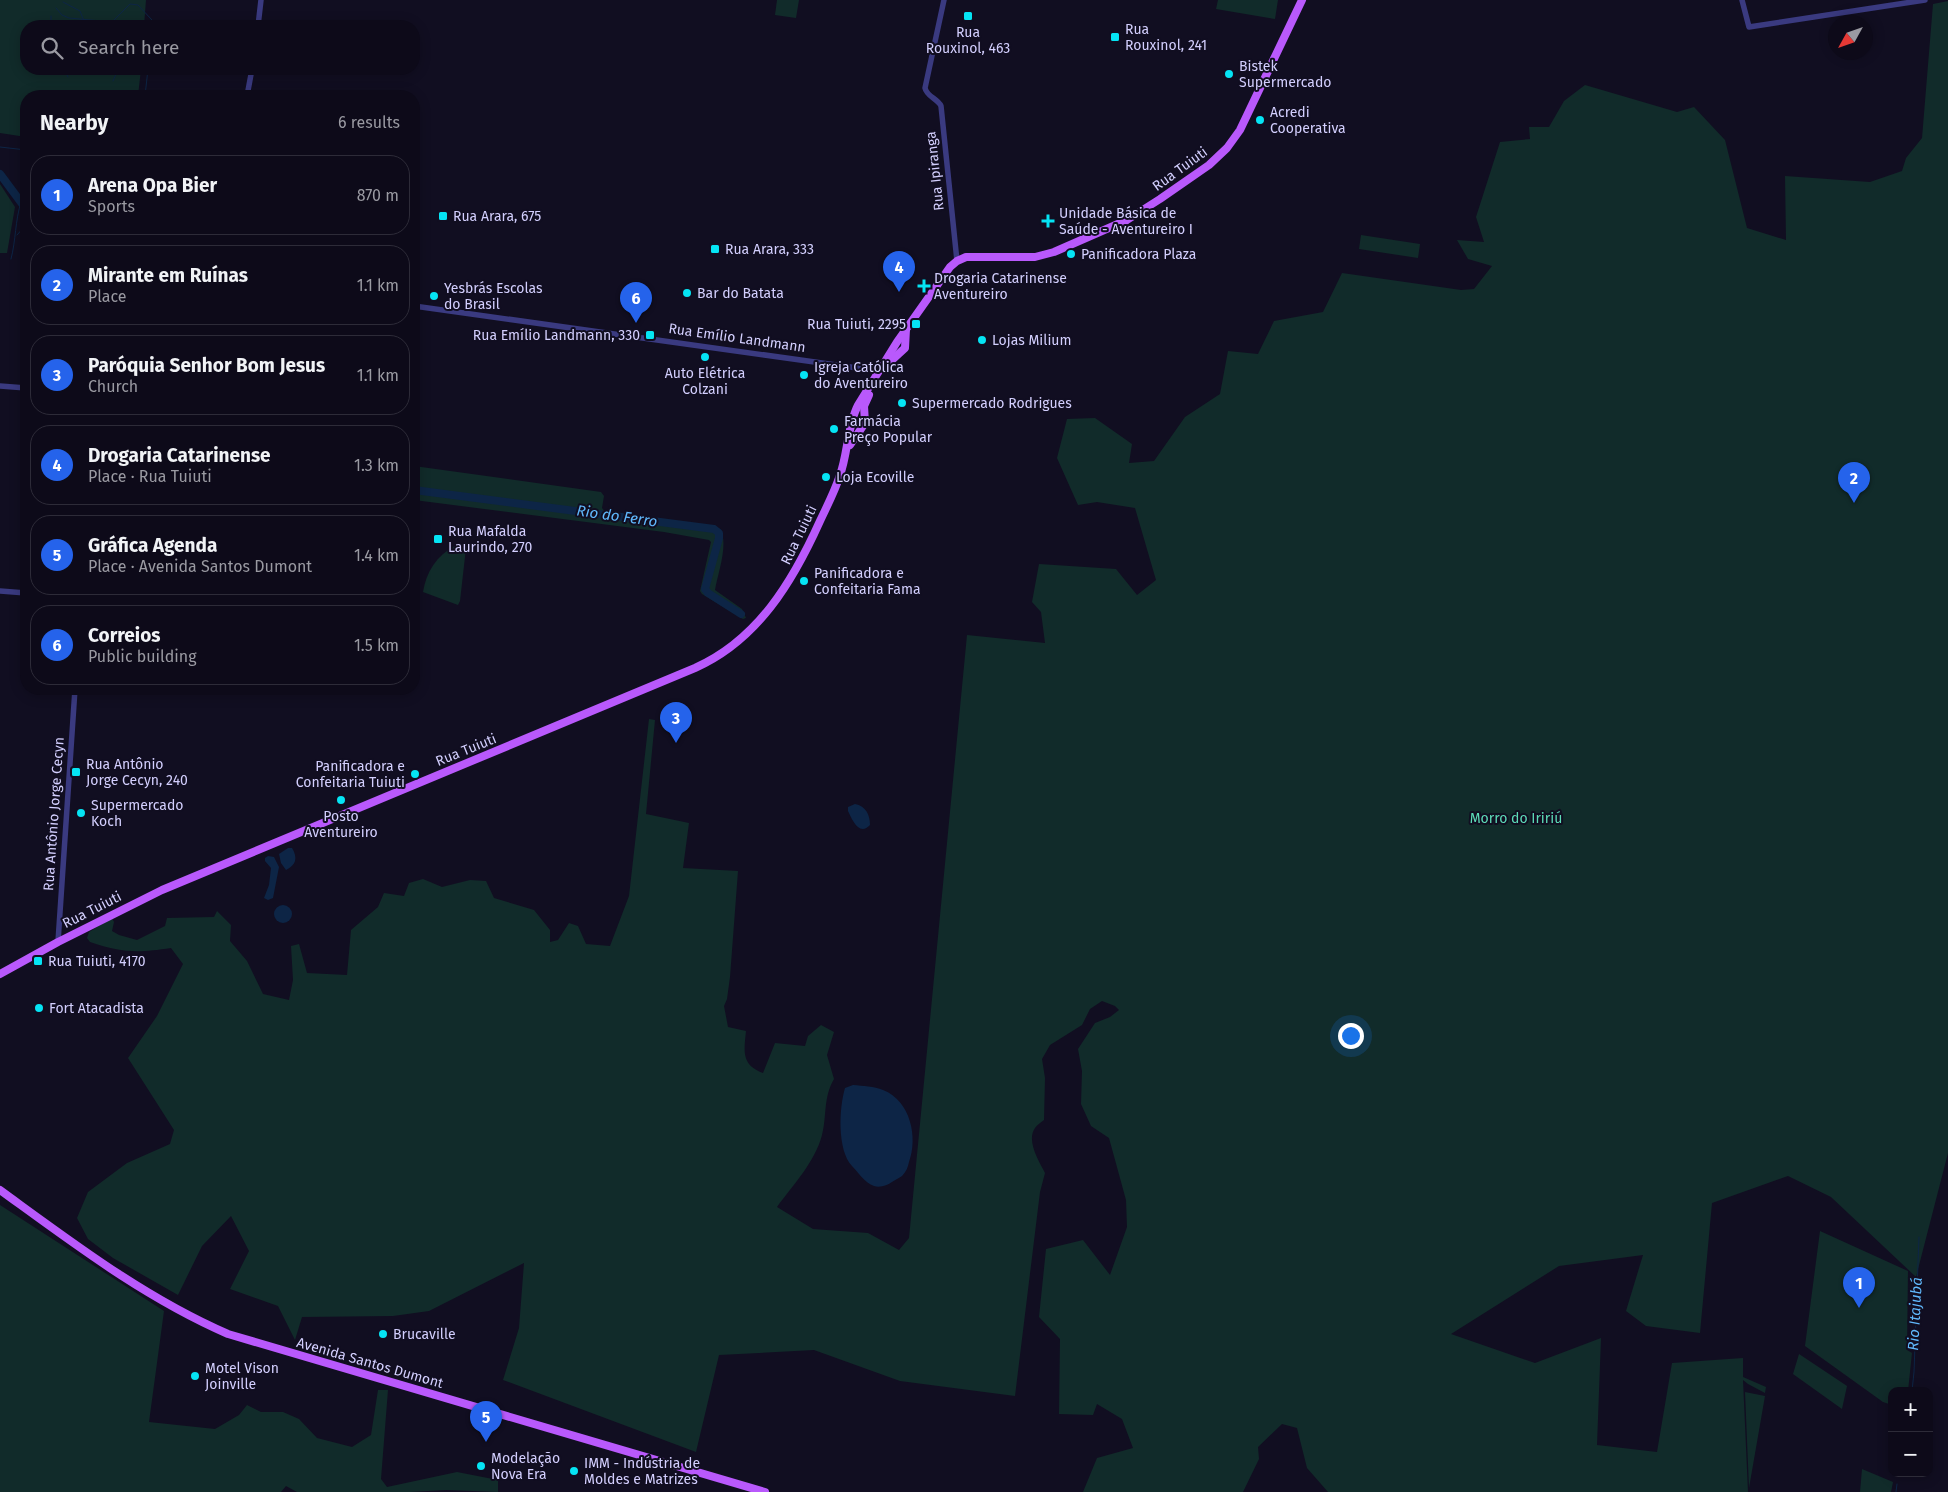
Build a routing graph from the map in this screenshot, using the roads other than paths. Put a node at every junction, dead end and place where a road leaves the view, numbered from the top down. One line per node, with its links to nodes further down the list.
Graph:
1 (261, 0): 6 (street)
2 (944, 0): 9 (street, Rua Ipiranga)
3 (1302, 0): 9 (main road, Rua Tuiuti)
4 (1742, 0): 5 (street)
5 (1925, 0)
6 (259, 20)
7 (251, 75): 8 (street)
8 (248, 90)
9 (957, 261): 11 (main road, Rua Tuiuti)
10 (420, 307): 14 (street, Rua Emílio Landmann)
11 (906, 329): 12 (main road, Rua Tuiuti); 13 (main road)
12 (897, 342): 13 (main road); 14 (main road, Rua Tuiuti)
13 (906, 346): 18 (main road)
14 (879, 371): 17 (main road, Rua Tuiuti)
15 (0, 386): 16 (street)
16 (20, 388)
17 (852, 422): 18 (main road); 19 (main road, Rua Tuiuti)
18 (864, 425): 19 (main road, Rua Tuiuti)
19 (846, 451): 23 (main road, Rua Tuiuti)
20 (0, 591): 21 (street)
21 (20, 593)
22 (75, 695): 23 (street, Rua Antônio Jorge Cecyn)
23 (58, 942): 24 (main road, Rua Tuiuti)
24 (0, 974)
25 (0, 1190): 28 (main road, Avenida Santos Dumont)
26 (0, 1196): 27 (main road, Avenida Santos Dumont)
27 (747, 1492)
28 (765, 1492)

